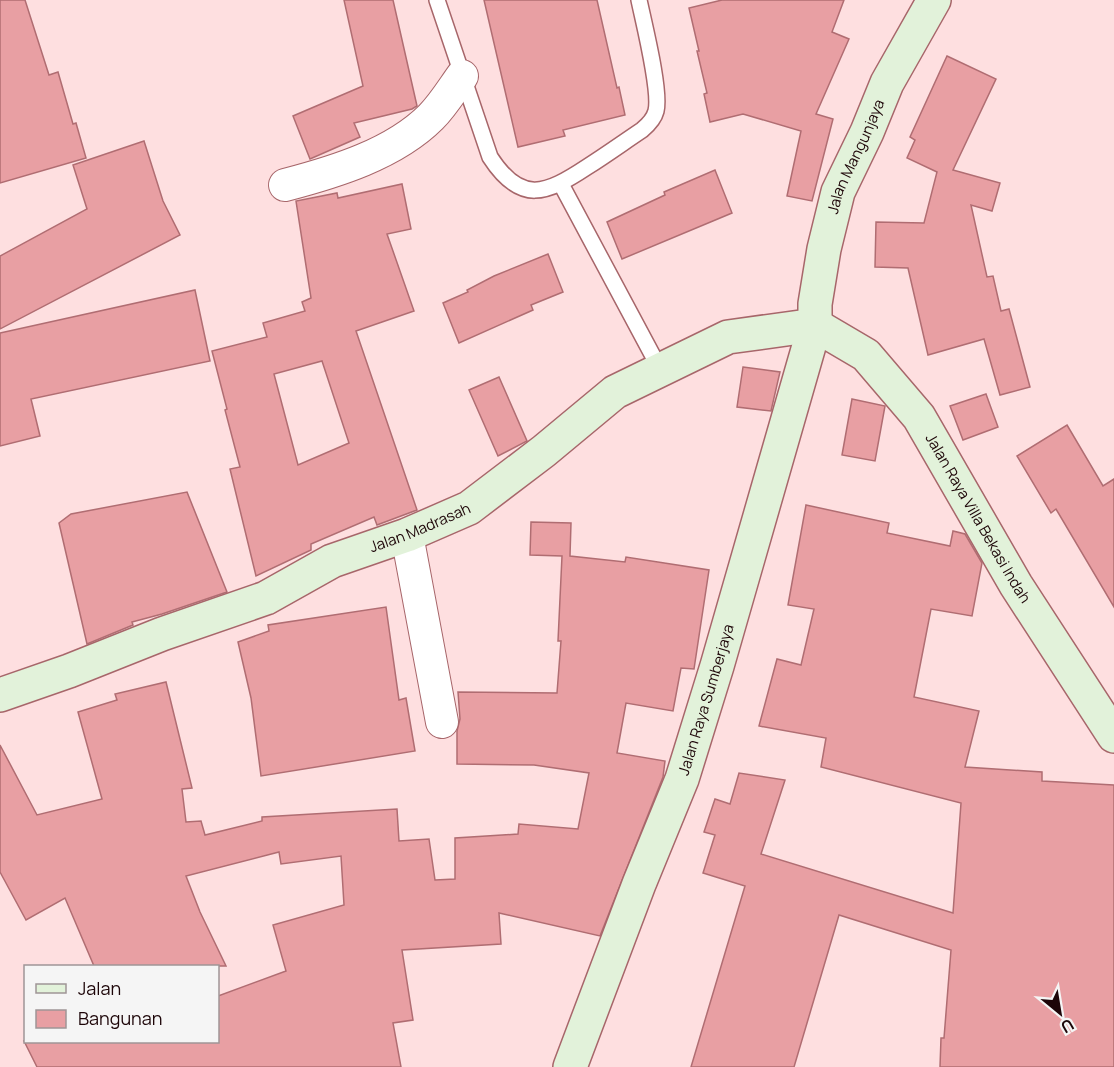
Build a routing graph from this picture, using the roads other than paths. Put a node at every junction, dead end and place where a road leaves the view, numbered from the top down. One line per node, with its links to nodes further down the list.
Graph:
1 (437, 0): 4 (lane)
2 (639, 0): 5 (lane)
3 (934, 0): 7 (street, Jalan Mangunjaya)
4 (462, 76): 5 (lane); 6 (street)
5 (561, 184): 8 (lane)
6 (285, 185)
7 (815, 325): 8 (street, Jalan Madrasah); 12 (street, Jalan Raya Villa Bekasi Indah); 13 (street, Jalan Raya Sumberjaya)
8 (661, 371): 9 (street, Jalan Madrasah)
9 (407, 535): 10 (street, Jalan Madrasah); 11 (street)
10 (0, 695)
11 (442, 722)
12 (1114, 736)
13 (570, 1067)

